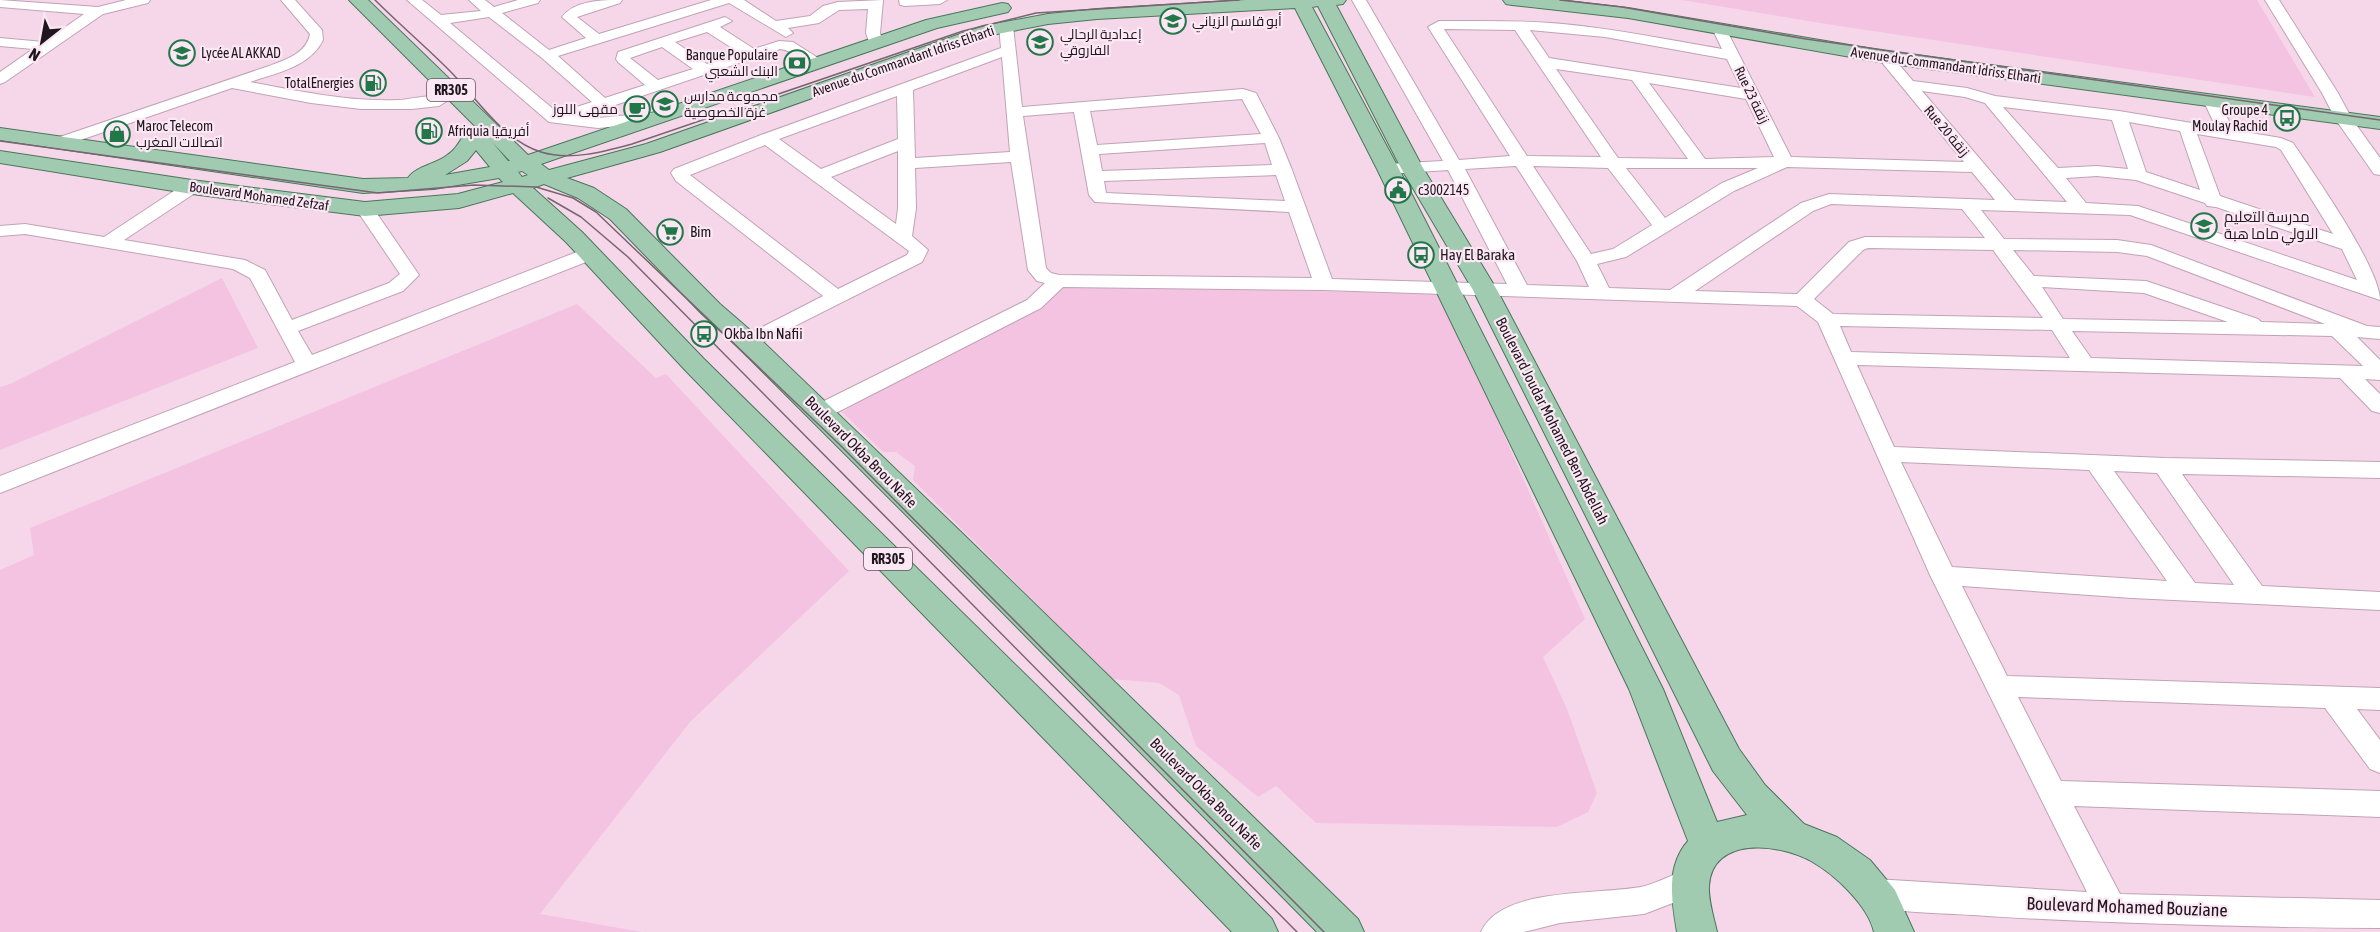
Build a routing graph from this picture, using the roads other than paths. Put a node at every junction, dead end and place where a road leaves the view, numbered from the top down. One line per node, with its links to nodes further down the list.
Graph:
1 (143, 0): 24 (street)
2 (288, 0): 57 (street)
3 (340, 0): 62 (main road, Boulevard Okba Bnou Nafie / RR305)
4 (358, 0): 102 (main road, Boulevard Okba Bnou Nafie / RR305)
5 (414, 0): 30 (street)
6 (476, 0): 26 (street)
7 (533, 0): 26 (street)
8 (612, 0): 33 (street); 40 (street)
9 (672, 0): 25 (street)
10 (725, 0): 25 (street)
11 (734, 0): 29 (street)
12 (940, 0): 18 (street)
13 (1337, 0): 19 (main road, Avenue du Commandant Idriss Elharti)
14 (1359, 0): 93 (street)
15 (1512, 0): 36 (main road, Avenue du Commandant Idriss Elharti)
16 (1658, 0): 64 (main road, Avenue du Commandant Idriss Elharti)
17 (2272, 0): 64 (street)
18 (925, 1): 21 (street); 32 (street)
19 (1312, 1): 23 (main road, Avenue du Commandant Idriss Elharti); 95 (main road, Boulevard Joudar Mohamed Ben Abdellah)
20 (876, 2): 29 (street); 43 (street)
21 (905, 2)
22 (0, 3): 24 (street)
23 (1010, 9): 32 (main road, Avenue du Commandant Idriss Elharti); 47 (street); 83 (main road, Avenue du Commandant Idriss Elharti)
24 (98, 11): 45 (street)
25 (689, 11): 28 (street)
26 (492, 12): 27 (street); 49 (street)
27 (474, 17): 30 (street); 38 (street)
28 (668, 17): 33 (street); 39 (street)
29 (773, 19): 44 (street)
30 (437, 21): 38 (street)
31 (725, 21): 35 (street)
32 (932, 24): 43 (main road, Avenue du Commandant Idriss Elharti)
33 (644, 25): 37 (street)
34 (1519, 25): 50 (street); 52 (street); 88 (street)
35 (708, 26): 39 (street); 48 (street)
36 (1719, 28): 50 (street, Rue 23 زنقة); 51 (main road, Avenue du Commandant Idriss Elharti)
37 (625, 31): 40 (street); 46 (street)
38 (450, 32): 71 (street)
39 (688, 33): 41 (street)
40 (597, 40): 49 (street)
41 (664, 40): 46 (street); 54 (street)
42 (0, 42): 45 (street)
43 (876, 42): 53 (main road, Avenue du Commandant Idriss Elharti)
44 (785, 45): 48 (street); 53 (street)
45 (45, 46): 56 (street)
46 (645, 46): 59 (street)
47 (1008, 50): 60 (street); 69 (street)
48 (752, 54): 54 (street)
49 (548, 55): 66 (street)
50 (1734, 56): 61 (street, Rue 23 زنقة)
51 (1885, 57): 58 (street, Rue 20 زنقة); 65 (main road, Avenue du Commandant Idriss Elharti)
52 (1543, 62): 55 (street); 90 (street)
53 (819, 63): 75 (main road, Avenue du Commandant Idriss Elharti)
54 (705, 70): 59 (street)
55 (1636, 76): 61 (street); 92 (street)
56 (0, 79)
57 (230, 84): 62 (street); 82 (street)
58 (1909, 85): 63 (street); 94 (street, Rue 20 زنقة)
59 (657, 86): 66 (street)
60 (905, 88): 79 (street); 81 (street)
61 (1753, 94): 89 (street, Rue 23 زنقة)
62 (440, 101): 78 (main road, Boulevard Okba Bnou Nafie / RR305)
63 (1994, 101): 70 (street); 98 (street)
64 (2334, 101): 67 (main road, Avenue du Commandant Idriss Elharti); 72 (street)
65 (2212, 102): 72 (main road, Avenue du Commandant Idriss Elharti); 76 (street)
66 (603, 104): 71 (street)
67 (2380, 105)
68 (1081, 108): 69 (street); 80 (street); 84 (street)
69 (1014, 112): 86 (street)
70 (2119, 116): 74 (street); 99 (street)
71 (555, 119): 75 (street)
72 (2344, 120): 73 (main road, Avenue du Commandant Idriss Elharti); 85 (street)
73 (2380, 123)
74 (2186, 126): 76 (street); 106 (street)
75 (601, 130): 102 (main road, Avenue du Commandant Idriss Elharti)
76 (2226, 132): 117 (street)
77 (0, 134): 82 (main road, Boulevard Mohamed Zefzaf)
78 (474, 134): 102 (main road, Boulevard Okba Bnou Nafie / RR305); 103 (main road)
79 (767, 138): 100 (street); 128 (street)
80 (1271, 138): 84 (street); 96 (street)
81 (905, 142): 91 (street); 100 (street)
82 (57, 143): 103 (main road, Boulevard Mohamed Zefzaf)
83 (653, 148): 102 (main road, Avenue du Commandant Idriss Elharti); 105 (main road)
84 (1090, 150): 101 (street)
85 (2375, 155): 97 (street)
86 (1019, 156): 91 (street); 120 (street)
87 (3, 159): 104 (main road, Boulevard Mohamed Zefzaf)
88 (1519, 161): 90 (street); 93 (street); 119 (street)
89 (1785, 162): 92 (street); 94 (street); 112 (street)
90 (1613, 163): 92 (street); 112 (street)
91 (905, 164): 114 (street)
92 (1700, 164)
93 (1454, 165): 95 (street); 125 (street)
94 (1978, 167): 108 (street, Rue 20 زنقة)
95 (1400, 168): 123 (main road, Boulevard Joudar Mohamed Ben Abdellah); 124 (main road, Boulevard Joudar Mohamed Ben Abdellah)
96 (1284, 170): 101 (street); 109 (street)
97 (2380, 170)
98 (2054, 173): 99 (street); 110 (street)
99 (2138, 175): 106 (street)
100 (819, 176): 114 (street)
101 (1095, 176): 109 (street)
102 (526, 180): 103 (main road, Boulevard Mohamed Zefzaf); 105 (main road, Boulevard Okba Bnou Nafie / RR305); 111 (main road, Boulevard Mohamed Zefzaf); 118 (main road, Boulevard Okba Bnou Nafie / RR305)
103 (394, 186)
104 (192, 187): 111 (main road, Boulevard Mohamed Zefzaf); 115 (street)
105 (599, 200): 137 (main road, Boulevard Okba Bnou Nafie / RR305)
106 (2213, 202): 117 (street)
107 (1966, 203): 108 (street); 116 (street); 129 (street)
108 (2009, 205): 110 (street)
109 (1298, 207): 122 (street)
110 (2081, 208): 126 (street)
111 (365, 209): 133 (street)
112 (1662, 226): 119 (street)
113 (0, 231): 115 (street)
114 (903, 238): 128 (street)
115 (107, 243): 133 (street)
116 (2000, 245): 121 (street); 130 (street); 136 (street)
117 (2349, 246): 126 (street)
118 (589, 254): 139 (street); 166 (main road, Boulevard Okba Bnou Nafie / RR305)
119 (1586, 261): 127 (street)
120 (1058, 281): 122 (street); 144 (street)
121 (2028, 281): 132 (street); 134 (street)
122 (1324, 284): 123 (street)
123 (1447, 289): 124 (street); 161 (main road, Boulevard Joudar Mohamed Ben Abdellah)
124 (1485, 290): 125 (street); 160 (main road, Boulevard Joudar Mohamed Ben Abdellah)
125 (1521, 292): 127 (street)
126 (2376, 293)
127 (1604, 295): 129 (street)
128 (835, 296): 137 (street)
129 (1674, 296): 130 (street)
130 (1802, 300): 131 (street)
131 (1827, 320): 132 (street); 138 (street)
132 (2059, 325): 134 (street); 140 (street)
133 (288, 328): 139 (street)
134 (2268, 329): 135 (street)
135 (2337, 330): 136 (street); 142 (street)
136 (2371, 332)
137 (748, 342): 144 (main road, Boulevard Okba Bnou Nafie / RR305)
138 (1843, 358): 140 (street); 145 (street)
139 (306, 364): 149 (street)
140 (2085, 365): 141 (street)
141 (2346, 372): 142 (street); 143 (street)
142 (2380, 372)
143 (2380, 406)
144 (820, 412): 167 (main road, Boulevard Okba Bnou Nafie / RR305)
145 (1886, 454): 146 (street); 150 (street)
146 (2096, 463): 147 (street); 151 (street)
147 (2164, 466): 148 (street); 152 (street)
148 (2380, 470)
149 (0, 485)
150 (1942, 574): 151 (street); 154 (street)
151 (2188, 592): 152 (street)
152 (2255, 595): 153 (street)
153 (2380, 601)
154 (2000, 686): 155 (street); 158 (street)
155 (2332, 698): 156 (street); 157 (street)
156 (2380, 699)
157 (2380, 760)
158 (2054, 794): 159 (street); 164 (street)
159 (2380, 804)
160 (1790, 834): 161 (main road); 163 (main road)
161 (1708, 846): 162 (main road)
162 (1688, 883): 168 (street); 169 (main road)
163 (1875, 893): 164 (street, Boulevard Mohamed Bouziane); 170 (main road)
164 (2111, 908): 165 (street, Boulevard Mohamed Bouziane)
165 (2380, 914)
166 (1258, 932)
167 (1344, 932)
168 (1497, 932)
169 (1697, 932)
170 (1894, 932)

